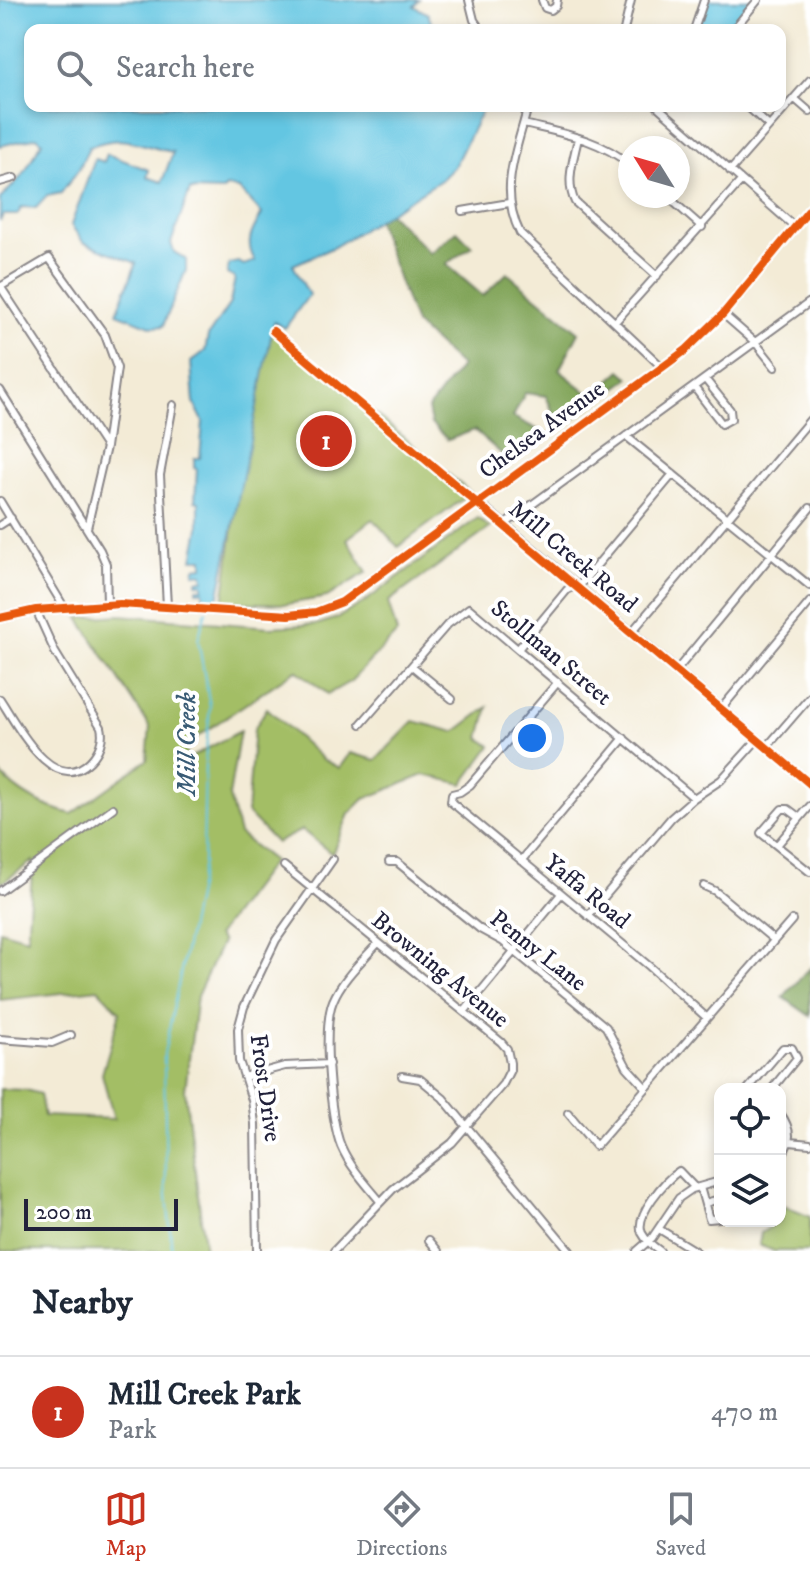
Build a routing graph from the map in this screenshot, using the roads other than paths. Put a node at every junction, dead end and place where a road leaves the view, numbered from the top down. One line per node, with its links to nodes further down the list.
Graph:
1 (469, 0): 7 (street)
2 (542, 0): 3 (street)
3 (557, 0)
4 (631, 0): 8 (street)
5 (704, 0): 9 (street)
6 (758, 0): 10 (street)
7 (477, 24)
8 (625, 24)
9 (696, 24)
10 (738, 24)
11 (810, 80): 12 (street)
12 (795, 99): 13 (street); 18 (street)
13 (786, 108)
14 (527, 112): 19 (street)
15 (664, 112): 23 (street)
16 (754, 112): 20 (street)
17 (782, 112): 20 (street)
18 (810, 112)
19 (524, 124): 21 (street); 27 (street)
20 (769, 126): 23 (street)
21 (578, 138): 22 (street); 33 (street)
22 (618, 156)
23 (730, 171): 25 (street)
24 (14, 178): 26 (street)
25 (741, 181): 31 (street); 32 (street)
26 (0, 182)
27 (509, 203): 30 (street); 37 (street)
28 (681, 208): 31 (street)
29 (810, 209): 32 (main road, Chelsea Avenue)
30 (462, 211)
31 (702, 227): 33 (street)
32 (795, 227): 36 (main road, Chelsea Avenue)
33 (657, 276): 37 (street)
34 (0, 286): 48 (street); 48 (street)
35 (810, 302): 39 (street)
36 (723, 314): 39 (street); 41 (main road, Chelsea Avenue)
37 (615, 322): 41 (street)
38 (273, 331): 51 (street, Mill Creek Road)
39 (755, 342): 40 (street); 42 (street)
40 (775, 367)
41 (663, 368): 51 (main road, Chelsea Avenue)
42 (705, 379): 43 (street); 43 (street)
43 (694, 387): 47 (street)
44 (0, 390): 57 (street)
45 (173, 405): 63 (street)
46 (810, 420): 54 (street)
47 (626, 436): 49 (street); 56 (street)
48 (106, 447): 57 (street)
49 (673, 474): 54 (street); 59 (street)
50 (0, 501): 53 (street)
51 (477, 502): 56 (main road, Mill Creek Road); 63 (main road, Chelsea Avenue)
52 (810, 508): 58 (street)
53 (11, 518): 55 (street); 64 (street)
54 (729, 519): 58 (street); 67 (street)
55 (0, 525)
56 (504, 525): 59 (main road, Mill Creek Road)
57 (87, 528): 62 (street)
58 (772, 554): 60 (street); 70 (street)
59 (575, 585): 67 (main road, Mill Creek Road); 68 (street)
60 (810, 586)
61 (810, 602): 75 (street)
62 (107, 604): 63 (main road, Chelsea Avenue); 64 (main road, Chelsea Avenue)
63 (167, 606)
64 (64, 607): 65 (main road, Chelsea Avenue)
65 (36, 610): 66 (main road, Chelsea Avenue); 73 (street)
66 (0, 618)
67 (631, 633): 70 (main road, Mill Creek Road)
68 (519, 648): 69 (street, Stollman Street); 71 (street, Stollman Street)
69 (412, 666): 74 (street); 76 (street, Stollman Street)
70 (676, 671): 75 (main road, Mill Creek Road)
71 (558, 682): 77 (street, Stollman Street); 87 (street, Yaffa Road)
72 (810, 697): 79 (street)
73 (0, 699)
74 (452, 699)
75 (721, 709): 78 (main road, Mill Creek Road)
76 (361, 724)
77 (624, 738): 81 (street, Stollman Street); 87 (street)
78 (757, 740): 79 (main road, Mill Creek Road); 81 (street)
79 (766, 748): 80 (main road, Mill Creek Road)
80 (810, 784)
81 (694, 798): 95 (street)
82 (810, 806): 84 (street)
83 (113, 808): 93 (street)
84 (800, 818): 85 (street); 85 (street)
85 (778, 844): 90 (street)
86 (333, 859): 92 (street, Frost Drive)
87 (521, 861): 94 (street, Yaffa Road)
88 (389, 862): 99 (street, Penny Lane)
89 (284, 866): 92 (street, Browning Avenue)
90 (810, 872)
91 (704, 886): 97 (street)
92 (312, 889): 98 (street, Browning Avenue); 106 (street, Frost Drive)
93 (0, 891)
94 (561, 894): 95 (street, Yaffa Road); 99 (street)
95 (588, 916): 101 (street, Yaffa Road)
96 (792, 920): 97 (street)
97 (774, 940): 101 (street)
98 (378, 943): 100 (street, Browning Avenue); 104 (street)
99 (514, 951): 100 (street); 109 (street, Penny Lane)
100 (464, 1012): 112 (street, Browning Avenue)
101 (706, 1017): 109 (street)
102 (71, 1035): 103 (street)
103 (0, 1039)
104 (329, 1064): 106 (street); 118 (street)
105 (402, 1076): 112 (street)
106 (244, 1077): 125 (street, Frost Drive)
107 (756, 1083): 108 (street)
108 (777, 1083)
109 (646, 1088): 110 (street)
110 (568, 1113)
111 (786, 1124): 113 (street)
112 (465, 1126): 118 (street, Browning Avenue); 128 (street)
113 (790, 1142): 114 (street); 115 (street)
114 (810, 1145)
115 (782, 1155)
116 (714, 1183): 117 (street)
117 (698, 1187): 120 (street); 122 (street); 124 (street)
118 (380, 1201): 126 (street, Browning Avenue)
119 (714, 1201): 120 (street)
120 (705, 1203): 121 (street)
121 (714, 1219)
122 (659, 1229): 124 (street); 131 (street)
123 (429, 1240): 127 (street)
124 (648, 1242): 129 (street); 130 (street)
125 (257, 1251)
126 (334, 1251)
127 (438, 1251)
128 (570, 1251)
129 (637, 1251)
130 (660, 1251)
131 (695, 1251)

